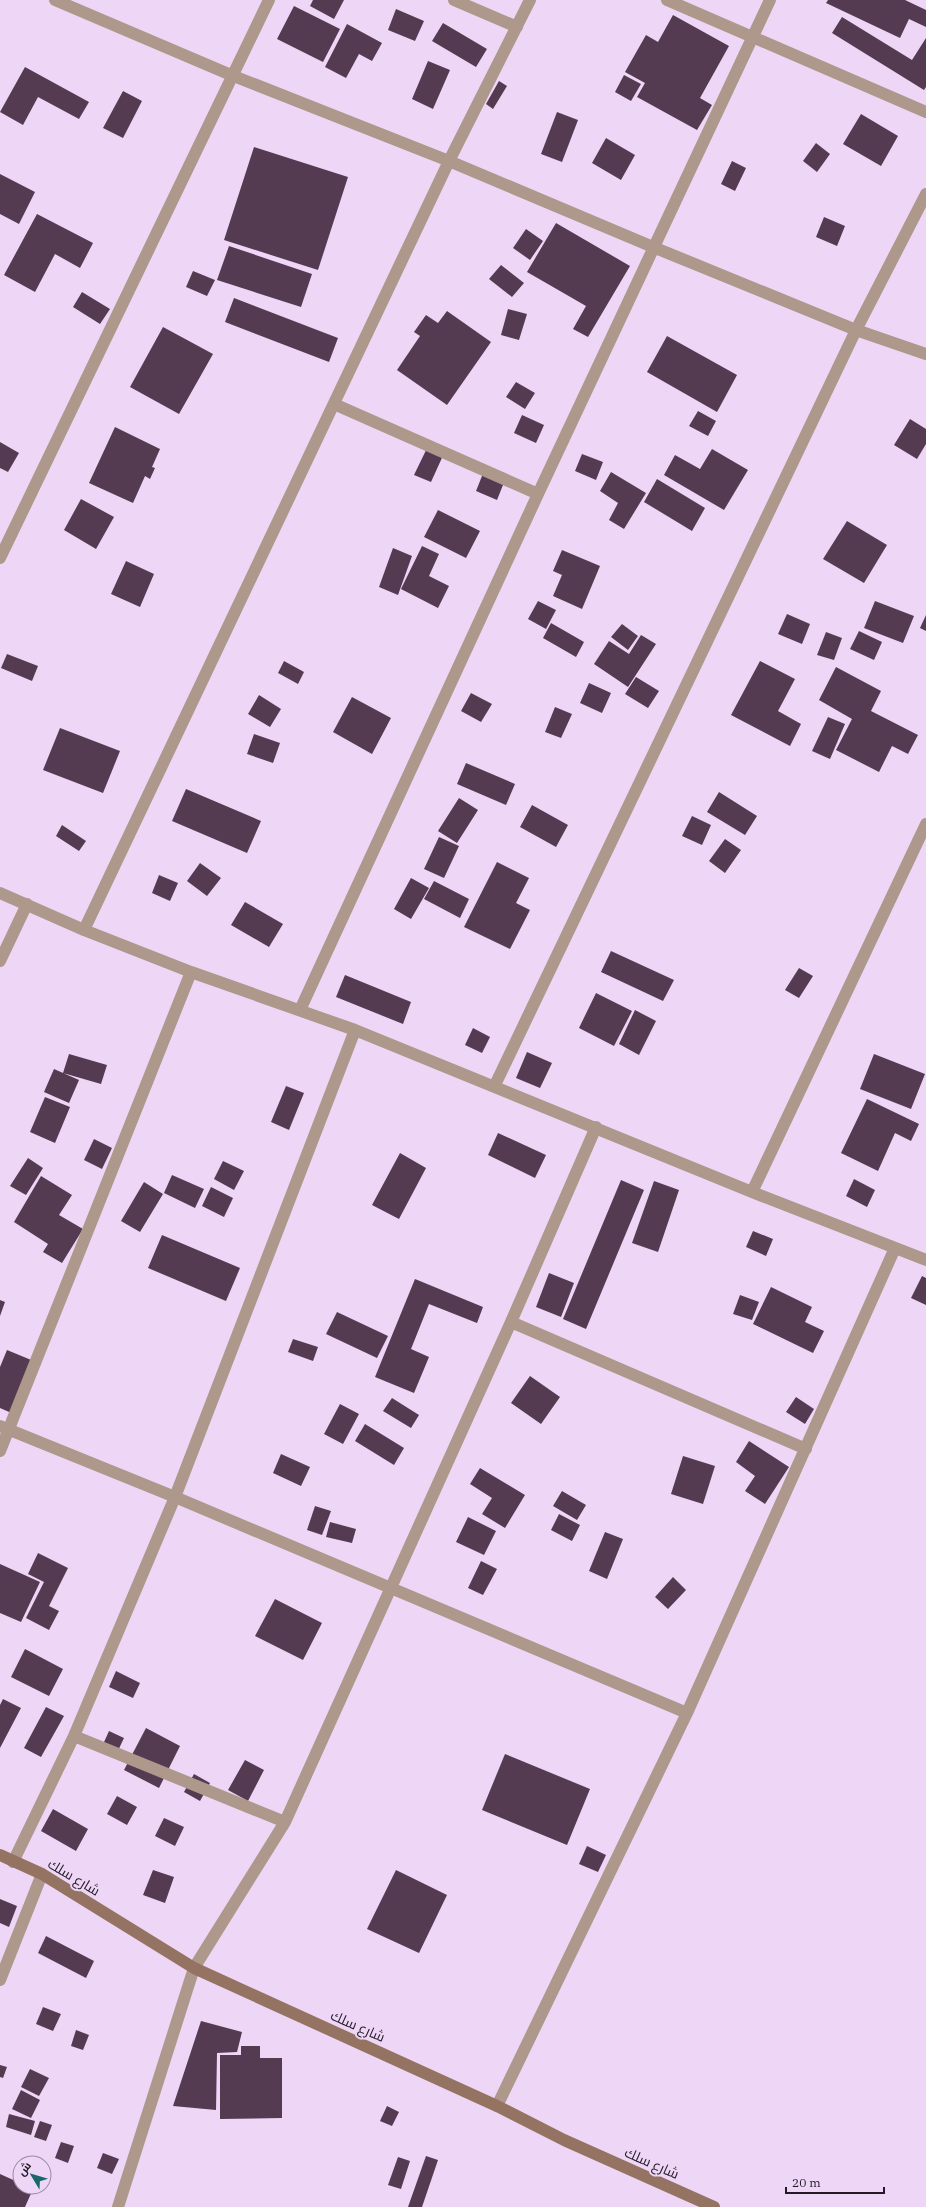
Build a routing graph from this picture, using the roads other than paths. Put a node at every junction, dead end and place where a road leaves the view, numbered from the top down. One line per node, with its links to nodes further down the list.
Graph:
1 (55, 0): 9 (street)
2 (268, 0): 9 (street)
3 (454, 0): 7 (street)
4 (530, 0): 7 (street)
5 (667, 0): 8 (street)
6 (770, 0): 8 (street)
7 (517, 27): 11 (street)
8 (752, 38): 10 (street); 13 (street)
9 (231, 75): 11 (street); 18 (street)
10 (926, 112)
11 (449, 161): 13 (street); 16 (street)
12 (926, 194): 14 (street)
13 (653, 247): 14 (street); 17 (street)
14 (856, 330): 15 (street); 27 (street)
15 (926, 354)
16 (334, 404): 17 (street); 22 (street)
17 (538, 494): 25 (street)
18 (0, 558)
19 (926, 824): 29 (street)
20 (0, 893): 21 (street)
21 (27, 904): 22 (street); 23 (street)
22 (84, 930): 24 (street)
23 (0, 961)
24 (191, 972): 25 (street); 33 (street)
25 (300, 1010): 26 (street)
26 (355, 1030): 27 (street); 36 (street)
27 (495, 1085): 28 (street)
28 (596, 1127): 29 (street); 32 (street)
29 (752, 1192): 30 (street)
30 (895, 1248): 31 (street); 34 (street)
31 (926, 1260)
32 (511, 1322): 34 (street); 37 (street)
33 (5, 1427): 35 (street); 36 (street)
34 (806, 1449): 38 (street)
35 (0, 1451)
36 (175, 1497): 37 (street); 39 (street)
37 (389, 1588): 38 (street); 40 (street)
38 (687, 1713): 46 (street)
39 (74, 1736): 40 (street); 42 (street)
40 (284, 1822): 44 (street)
41 (0, 1855): 42 (street, شارع سلك)
42 (13, 1862): 43 (street, شارع سلك)
43 (42, 1874): 44 (street, شارع سلك); 45 (street)
44 (194, 1968): 46 (street, شارع سلك); 47 (street)
45 (0, 1980)
46 (497, 2106): 48 (street, شارع سلك)
47 (118, 2207)
48 (714, 2207)

